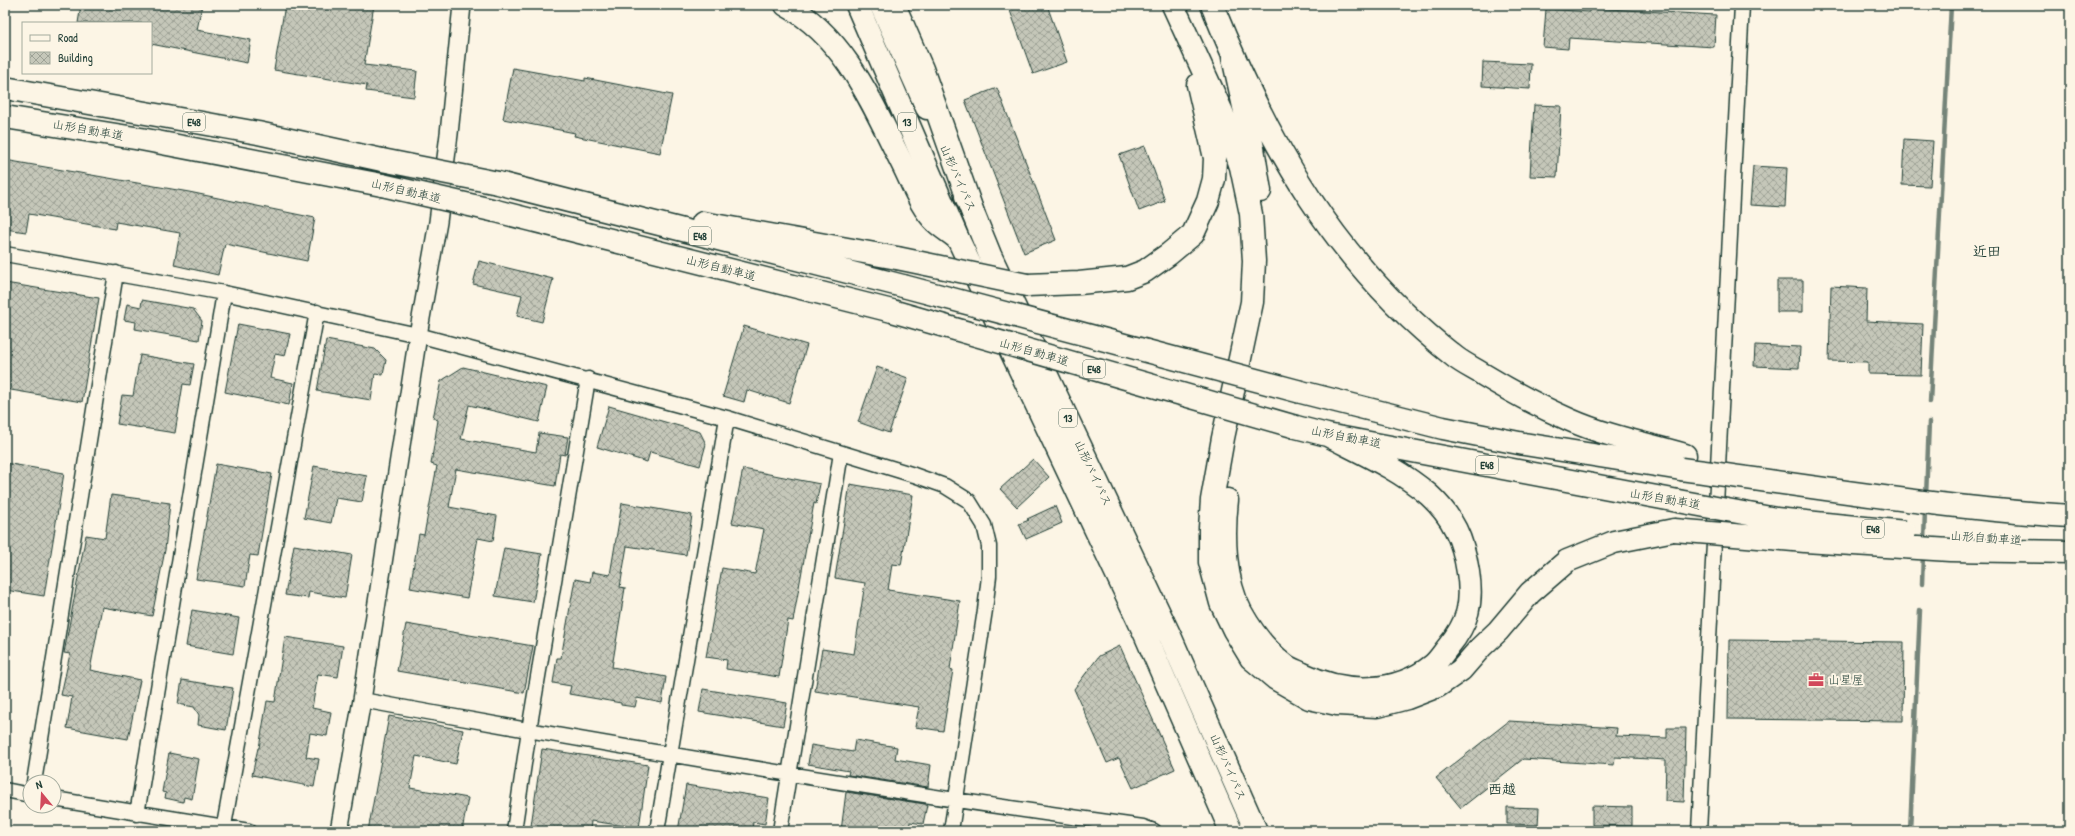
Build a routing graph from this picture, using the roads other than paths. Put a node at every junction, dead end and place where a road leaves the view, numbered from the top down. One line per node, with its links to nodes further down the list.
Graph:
1 (462, 5): 20 (street)
2 (786, 5): 15 (highway)
3 (857, 5): 15 (highway, 山形バイパス / 13)
4 (881, 5): 14 (highway, 山形バイパス / 13)
5 (894, 5): 14 (highway)
6 (1174, 5): 9 (highway)
7 (1212, 5): 10 (highway)
8 (1742, 5): 49 (street)
9 (1185, 31): 13 (highway, bridge); 28 (highway, bridge)
10 (1233, 57): 23 (highway); 25 (highway)
11 (5, 88): 13 (highway, 山形自動車道 / E48, bridge)
12 (5, 117): 23 (highway, 山形自動車道 / E48, bridge)
13 (498, 183): 25 (highway, 山形自動車道 / E48, bridge)
14 (973, 213): 48 (highway, 山形バイパス / 13)
15 (958, 239): 47 (highway, 山形バイパス / 13)
16 (5, 254): 17 (street)
17 (116, 273): 18 (street); 32 (street)
18 (224, 293): 19 (street); 38 (street)
19 (316, 312): 20 (street); 39 (street)
20 (418, 335): 21 (street); 29 (street)
21 (588, 379): 22 (street); 30 (street)
22 (727, 418): 24 (street); 31 (street)
23 (1328, 435): 27 (highway, 山形自動車道 / E48, bridge)
24 (841, 453): 33 (street); 37 (street)
25 (1683, 462): 26 (highway, bridge)
26 (2070, 516)
27 (2070, 545)
28 (2070, 552)
29 (362, 700): 30 (street); 41 (street)
30 (529, 730): 31 (street); 42 (street)
31 (669, 755): 33 (street); 43 (street)
32 (35, 774)
33 (790, 774): 37 (street); 44 (street)
34 (5, 790): 35 (street)
35 (22, 793)
36 (62, 800): 38 (street)
37 (955, 801): 45 (street); 46 (street)
38 (137, 814): 39 (street)
39 (224, 829): 40 (street)
40 (249, 831)
41 (339, 831)
42 (514, 831)
43 (657, 831)
44 (780, 831)
45 (951, 831)
46 (1154, 831)
47 (1231, 831)
48 (1256, 831)
49 (1699, 831)

